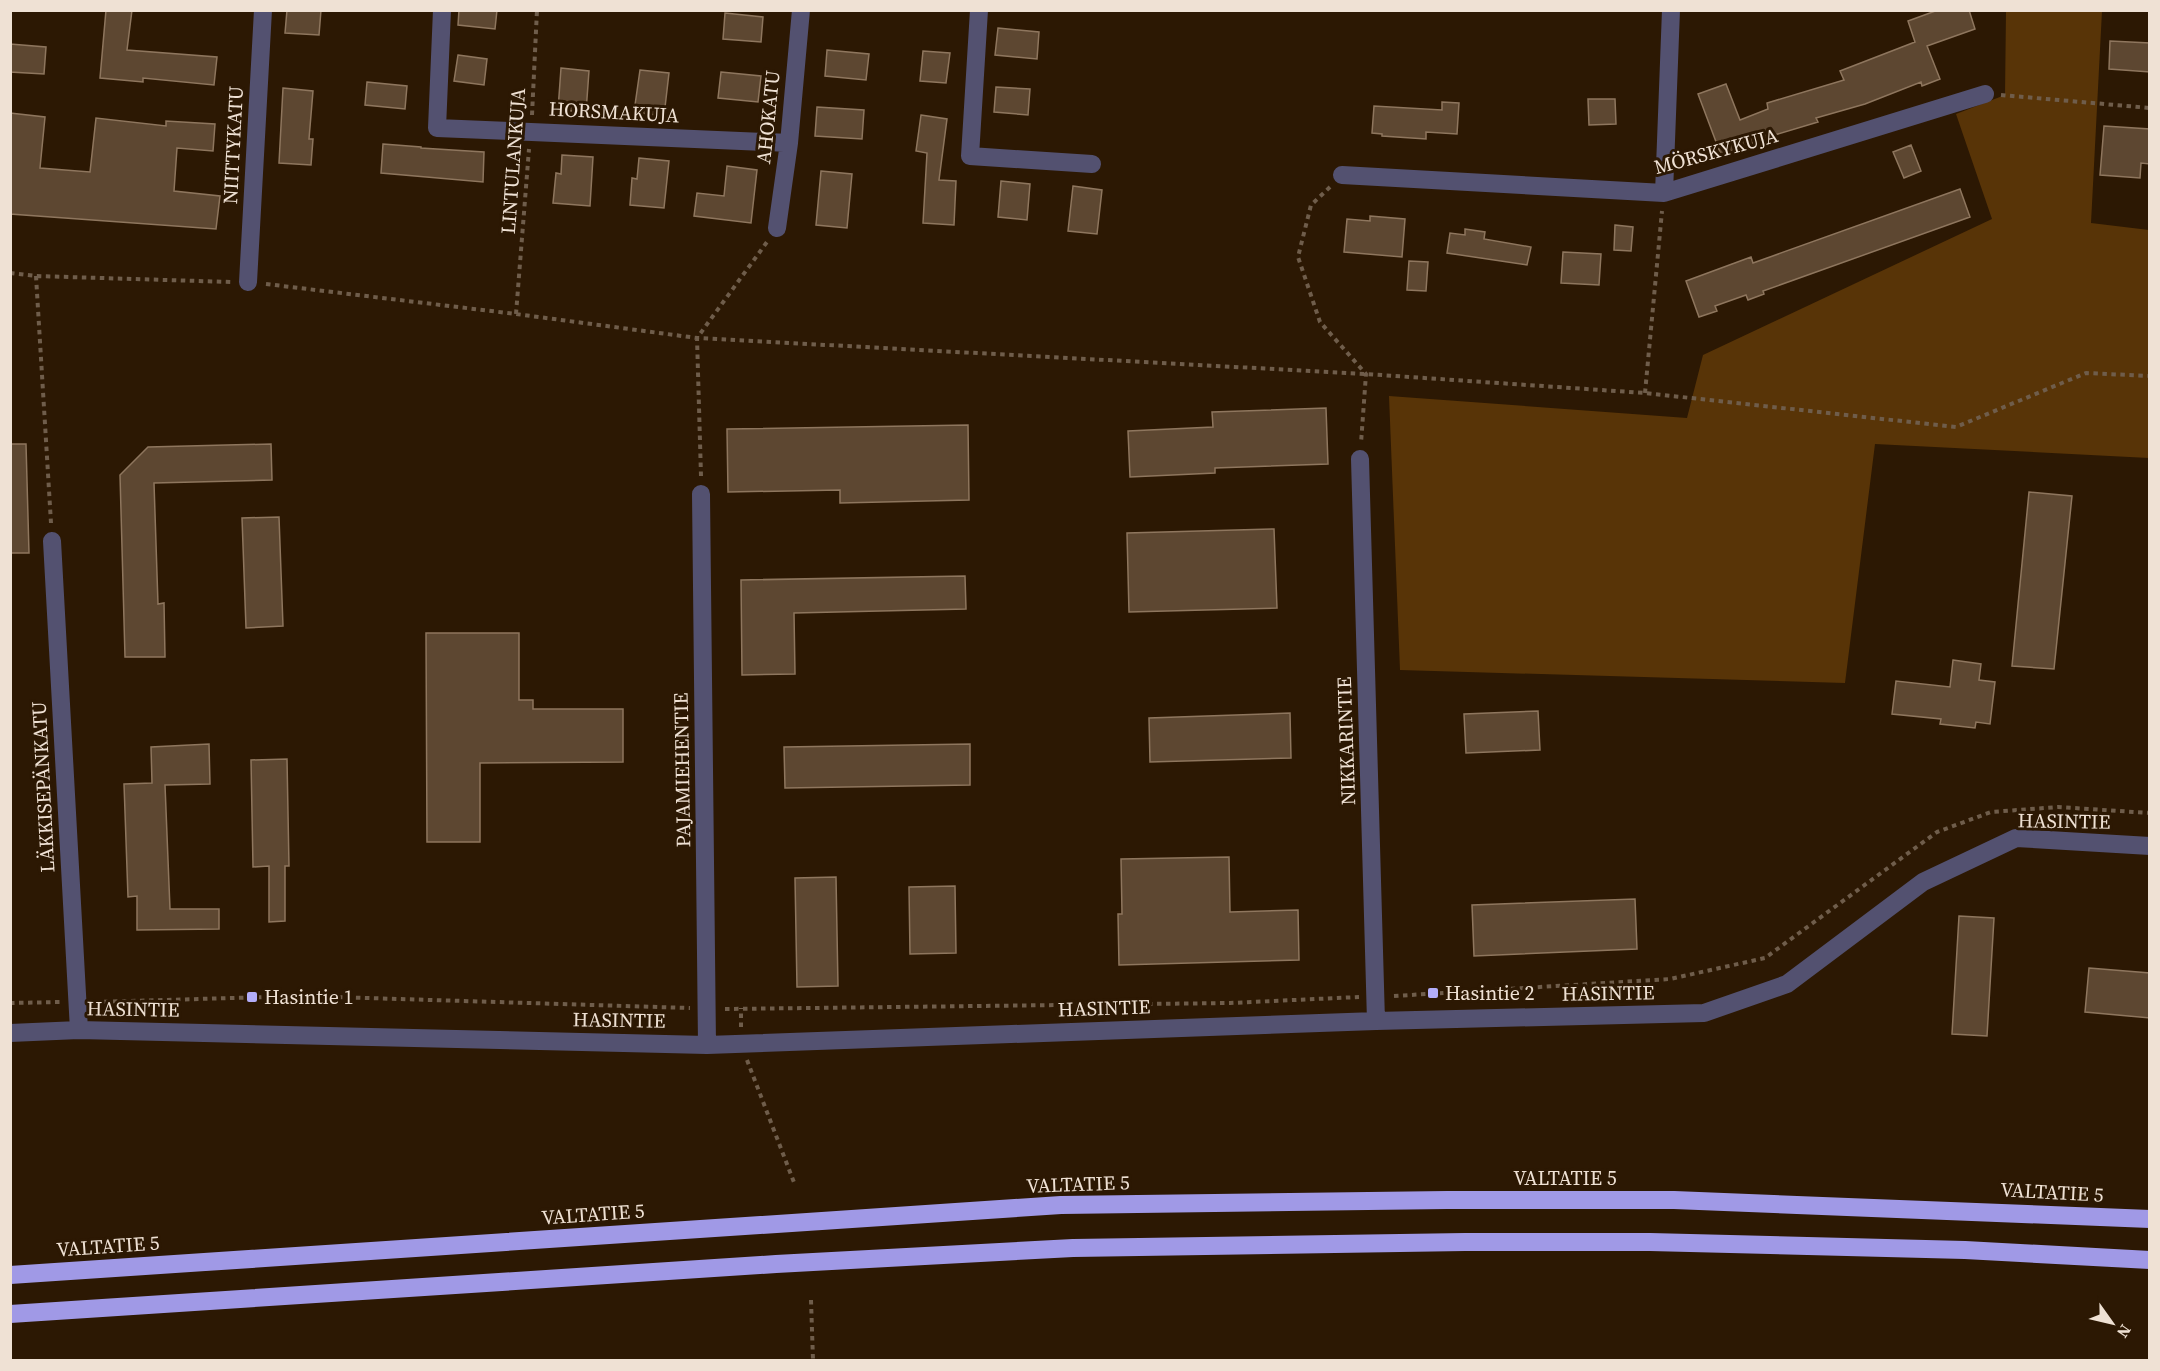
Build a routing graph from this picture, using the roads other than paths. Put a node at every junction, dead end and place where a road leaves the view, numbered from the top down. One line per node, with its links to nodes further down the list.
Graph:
1 (263, 10): 12 (street, NIITTYKATU)
2 (442, 10): 7 (street, HORSMAKUJA)
3 (801, 10): 7 (street, AHOKATU)
4 (979, 10): 8 (street)
5 (1671, 10): 10 (street)
6 (1985, 94): 10 (street, MÖRSKYKUJA)
7 (789, 143): 11 (street, AHOKATU)
8 (1092, 164)
9 (1342, 175): 10 (street, MÖRSKYKUJA)
10 (1664, 192)
11 (777, 228)
12 (248, 282)
13 (1360, 459): 17 (street, NIKKARINTIE)
14 (701, 494): 20 (street, PAJAMIEHENTIE)
15 (52, 542): 18 (street, LÄKKISEPÄNKATU)
16 (2150, 846): 17 (street, HASINTIE)
17 (1376, 1021): 20 (street, HASINTIE)
18 (79, 1030): 19 (street, HASINTIE); 20 (street, HASINTIE)
19 (10, 1033)
20 (707, 1045)
21 (2150, 1219): 24 (highway, VALTATIE 5)
22 (2150, 1260): 26 (highway)
23 (10, 1263): 24 (highway)
24 (100, 1269): 25 (highway, VALTATIE 5)
25 (10, 1275)
26 (10, 1314)

